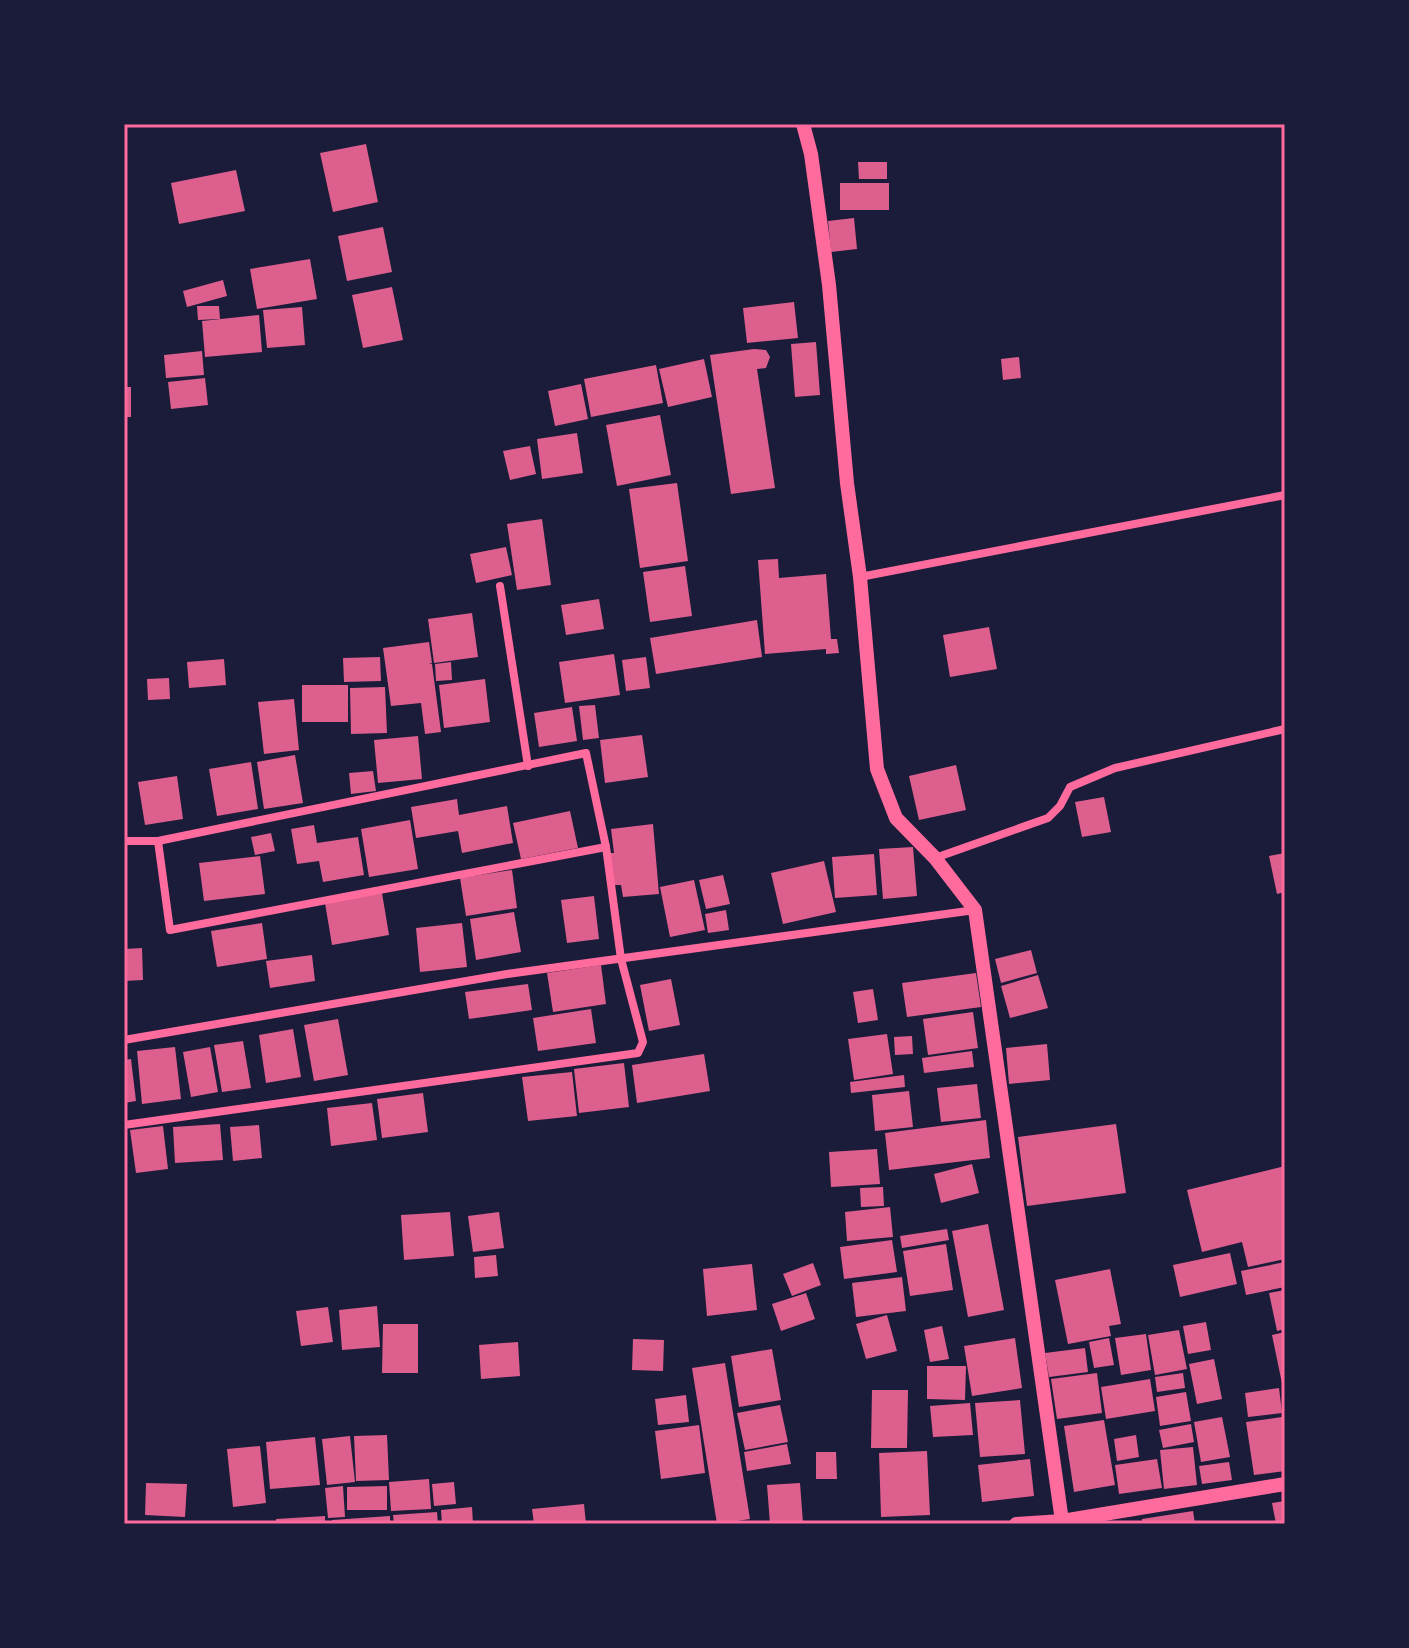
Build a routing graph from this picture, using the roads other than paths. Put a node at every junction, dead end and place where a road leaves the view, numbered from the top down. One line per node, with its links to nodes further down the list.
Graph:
1 (803, 124): 3 (street)
2 (1285, 495): 3 (street)
3 (860, 577): 10 (street)
4 (500, 586): 6 (street)
5 (1285, 729): 10 (street)
6 (528, 766): 8 (street); 9 (street)
7 (124, 841): 8 (street)
8 (158, 841): 9 (street)
9 (606, 847): 12 (street)
10 (935, 858): 11 (street)
11 (975, 910): 12 (street); 16 (street)
12 (621, 959): 13 (street); 14 (street)
13 (124, 1040)
14 (124, 1125)
15 (1285, 1484): 16 (street)
16 (1062, 1521): 17 (street)
17 (1016, 1524)

